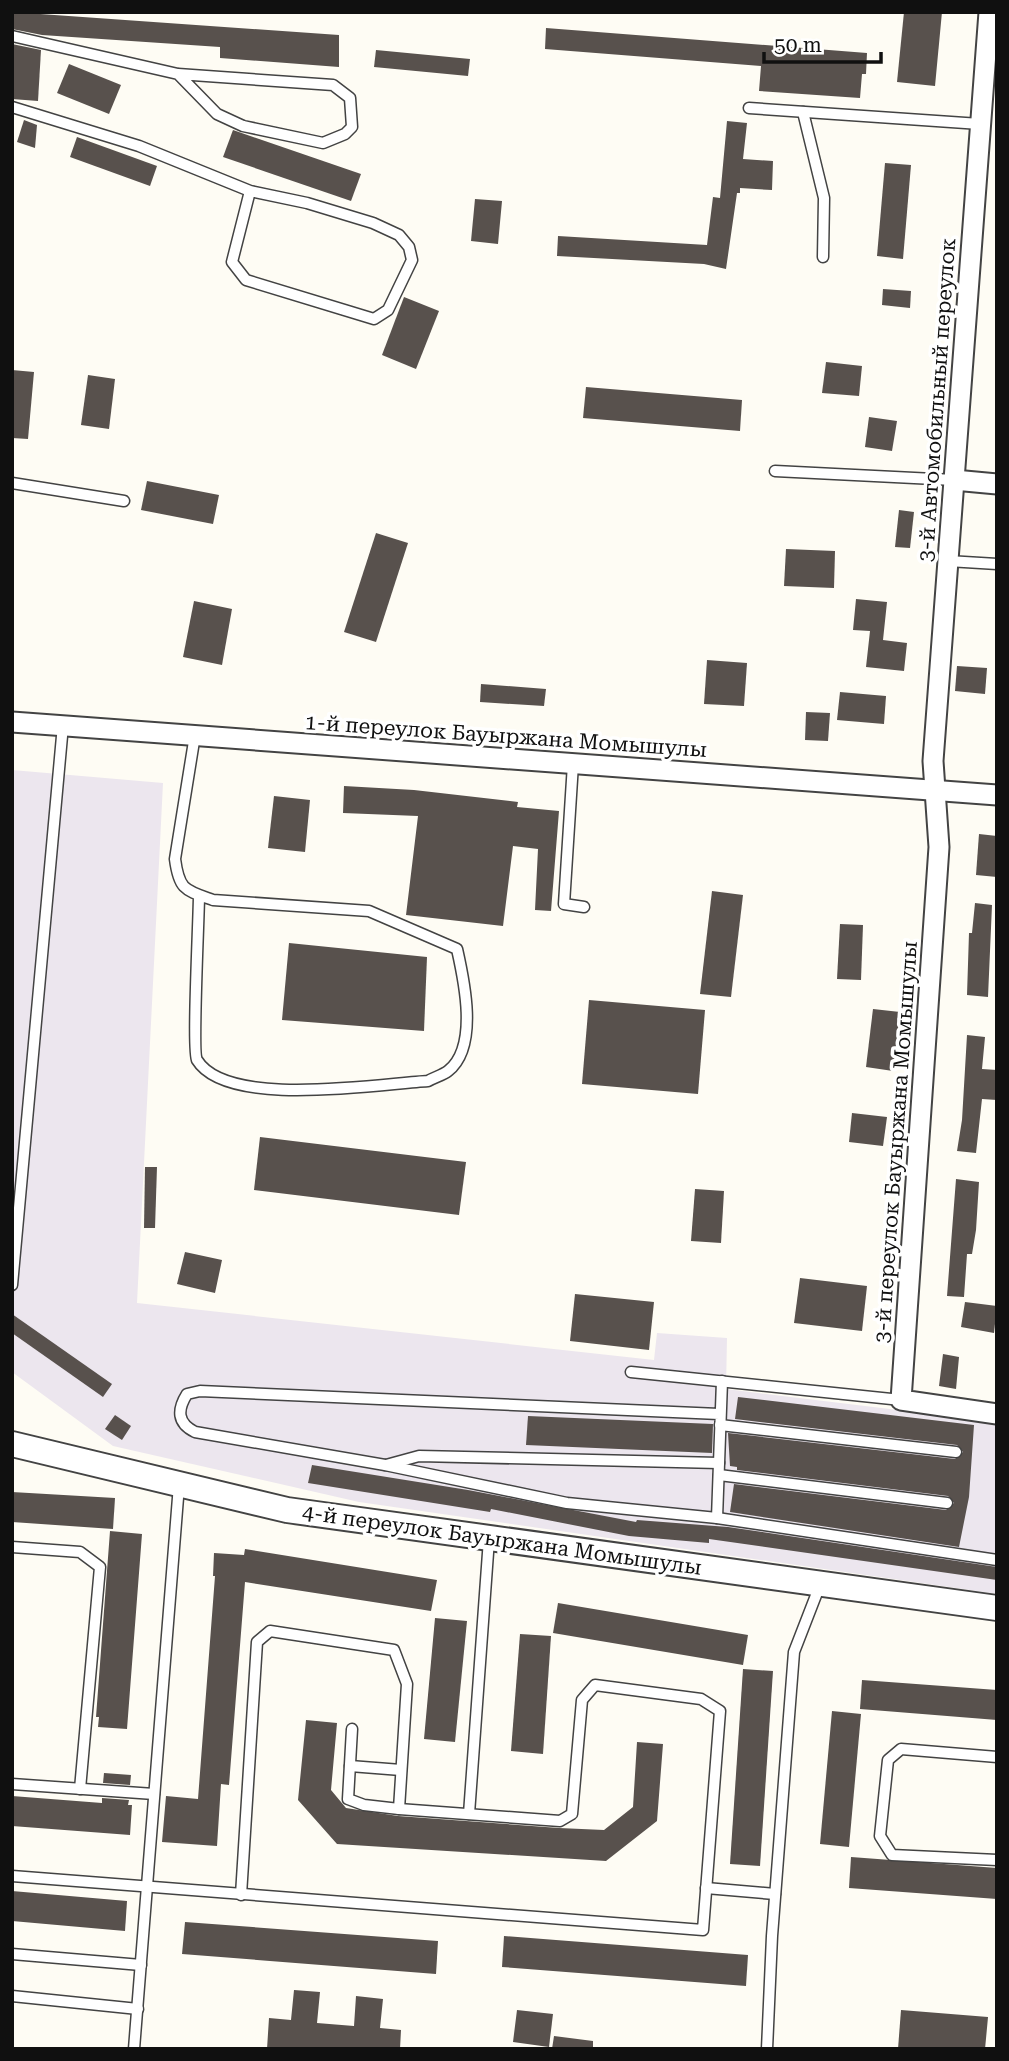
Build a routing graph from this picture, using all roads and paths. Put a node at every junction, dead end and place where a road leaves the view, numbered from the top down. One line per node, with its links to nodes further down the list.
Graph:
1 (989, 12): 7 (street, 3-й Автомобильный переулок)
2 (12, 36): 3 (lane)
3 (178, 74): 3 (lane)
4 (12, 107): 8 (lane)
5 (749, 108): 6 (lane)
6 (803, 112): 7 (lane); 9 (lane)
7 (980, 124): 11 (street, 3-й Автомобильный переулок)
8 (250, 191): 8 (lane)
9 (823, 257)
10 (775, 471): 11 (lane)
11 (954, 480): 13 (street); 15 (street, 3-й Автомобильный переулок)
12 (12, 482): 14 (lane)
13 (997, 484)
14 (124, 501)
15 (948, 561): 16 (lane); 21 (street, 3-й Автомобильный переулок)
16 (997, 564)
17 (12, 722): 18 (street, 1-й переулок Бауыржана Момышулы)
18 (63, 725): 19 (street, 1-й переулок Бауыржана Момышулы); 25 (lane)
19 (195, 735): 20 (street, 1-й переулок Бауыржана Момышулы); 23 (lane)
20 (573, 764): 21 (street, 1-й переулок Бауыржана Момышулы); 24 (lane)
21 (937, 792): 22 (street, 1-й переулок Бауыржана Момышулы); 28 (street, 3-й переулок Бауыржана Момышулы)
22 (997, 795)
23 (199, 895): 23 (lane)
24 (584, 907)
25 (12, 1285)
26 (631, 1372): 27 (lane)
27 (722, 1381): 28 (lane); 30 (lane)
28 (901, 1400): 29 (street)
29 (997, 1414)
30 (719, 1419): 32 (lane); 33 (lane); 34 (lane)
31 (12, 1444): 36 (street, 4-й переулок Бауыржана Момышулы)
32 (956, 1451)
33 (719, 1463): 34 (lane); 35 (lane)
34 (385, 1465): 38 (lane)
35 (719, 1475): 37 (lane); 38 (lane)
36 (179, 1484): 39 (street, 4-й переулок Бауыржана Момышулы); 50 (lane)
37 (947, 1503)
38 (717, 1518): 41 (lane)
39 (489, 1538): 42 (street, 4-й переулок Бауыржана Момышулы); 52 (lane)
40 (12, 1547): 49 (lane)
41 (997, 1560)
42 (820, 1585): 43 (street, 4-й переулок Бауыржана Момышулы); 57 (lane)
43 (997, 1608)
44 (352, 1729): 46 (lane)
45 (997, 1756): 53 (lane)
46 (350, 1766): 47 (lane); 51 (lane)
47 (401, 1770): 51 (lane); 58 (lane)
48 (12, 1784): 49 (lane)
49 (80, 1789): 50 (lane)
50 (154, 1794): 55 (lane)
51 (399, 1810): 52 (lane)
52 (469, 1814): 56 (lane)
53 (997, 1860)
54 (12, 1876): 55 (lane)
55 (147, 1887): 58 (lane); 60 (lane)
56 (706, 1888): 57 (lane); 58 (lane)
57 (775, 1894): 64 (lane)
58 (241, 1895)
59 (12, 1954): 60 (lane)
60 (141, 1965): 62 (lane)
61 (12, 1996): 62 (lane)
62 (138, 2008): 63 (lane)
63 (134, 2049)
64 (767, 2049)

